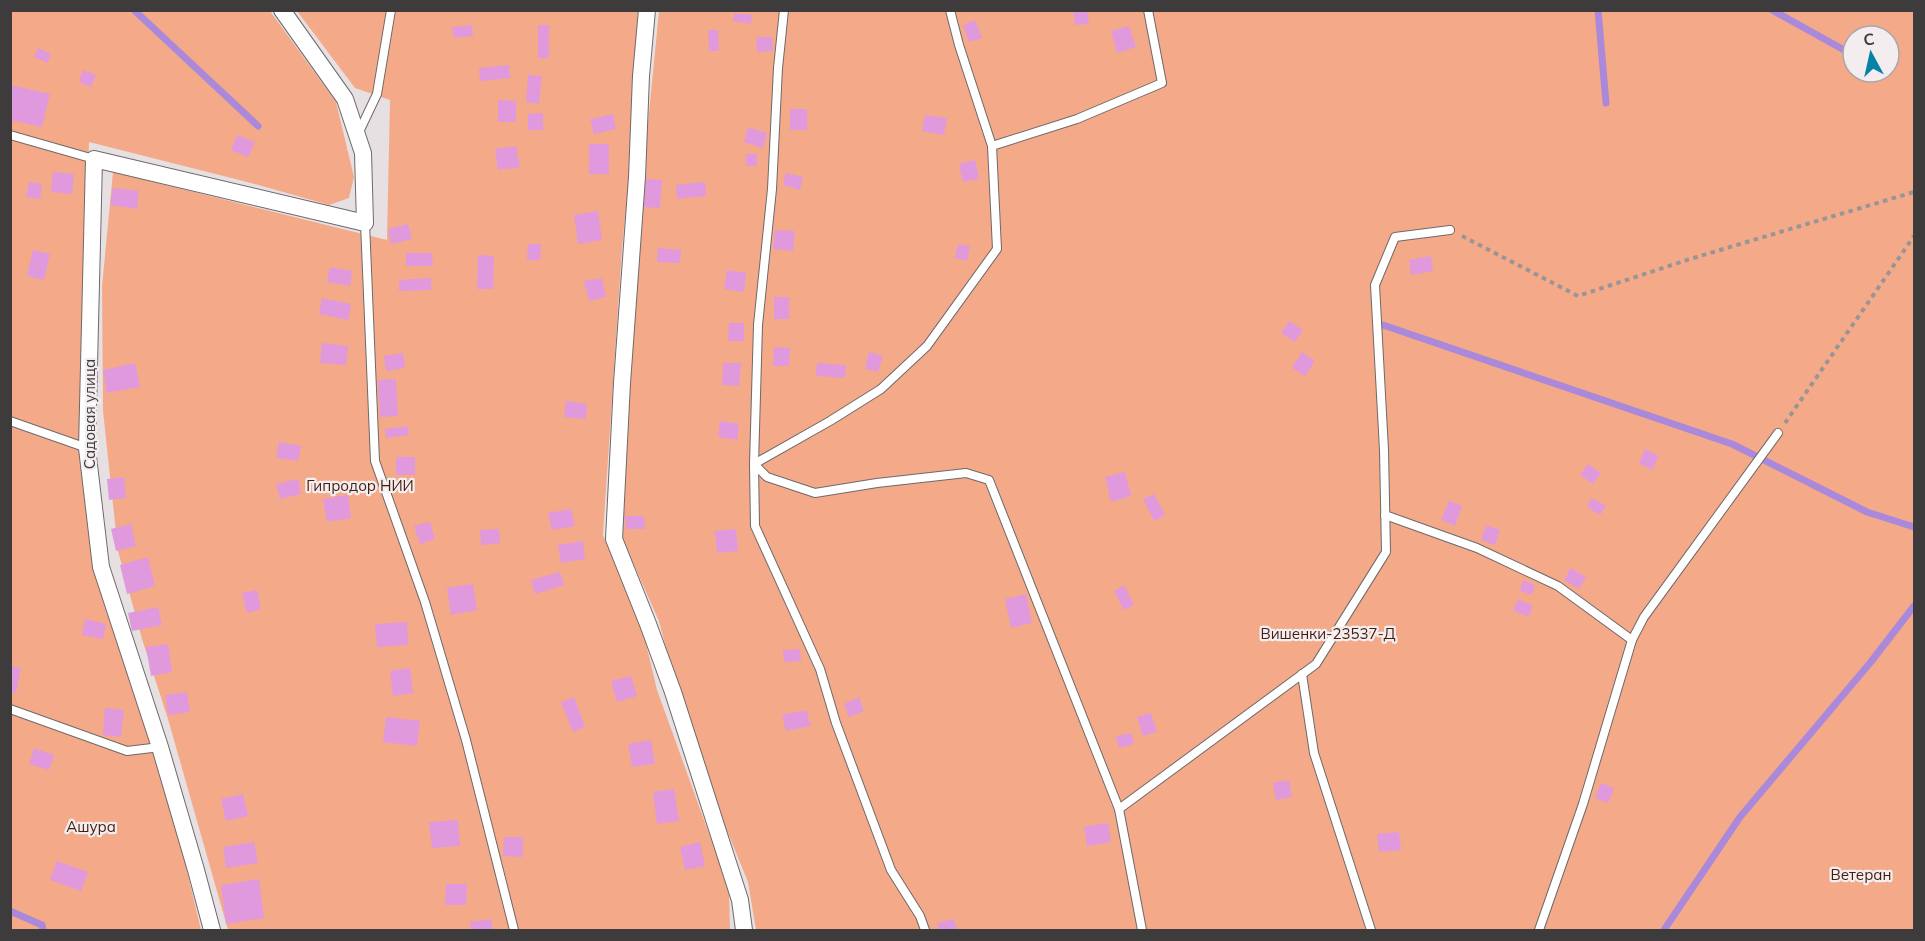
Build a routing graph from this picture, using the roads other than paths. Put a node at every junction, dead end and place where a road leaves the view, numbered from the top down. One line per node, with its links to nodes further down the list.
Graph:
1 (282, 10): 8 (street)
2 (391, 10): 8 (lane)
3 (647, 10): 25 (street)
4 (784, 10): 16 (lane)
5 (950, 10): 9 (lane)
6 (1148, 10): 9 (lane)
7 (10, 135): 10 (lane)
8 (357, 136): 11 (street)
9 (992, 146): 16 (lane)
10 (94, 159): 11 (street); 15 (street, Садовая улица)
11 (365, 223): 24 (lane)
12 (1450, 230): 17 (lane)
13 (10, 421): 15 (lane)
14 (1778, 432): 18 (lane)
15 (87, 448): 21 (street, Садовая улица)
16 (754, 464): 22 (lane); 26 (lane)
17 (1385, 515): 18 (lane); 19 (lane)
18 (1632, 640): 29 (lane)
19 (1302, 675): 22 (lane); 28 (lane)
20 (10, 709): 21 (lane)
21 (160, 747): 23 (street, Садовая улица)
22 (1119, 809): 27 (lane)
23 (212, 930)
24 (514, 930)
25 (744, 930)
26 (925, 930)
27 (1142, 930)
28 (1371, 930)
29 (1539, 930)

